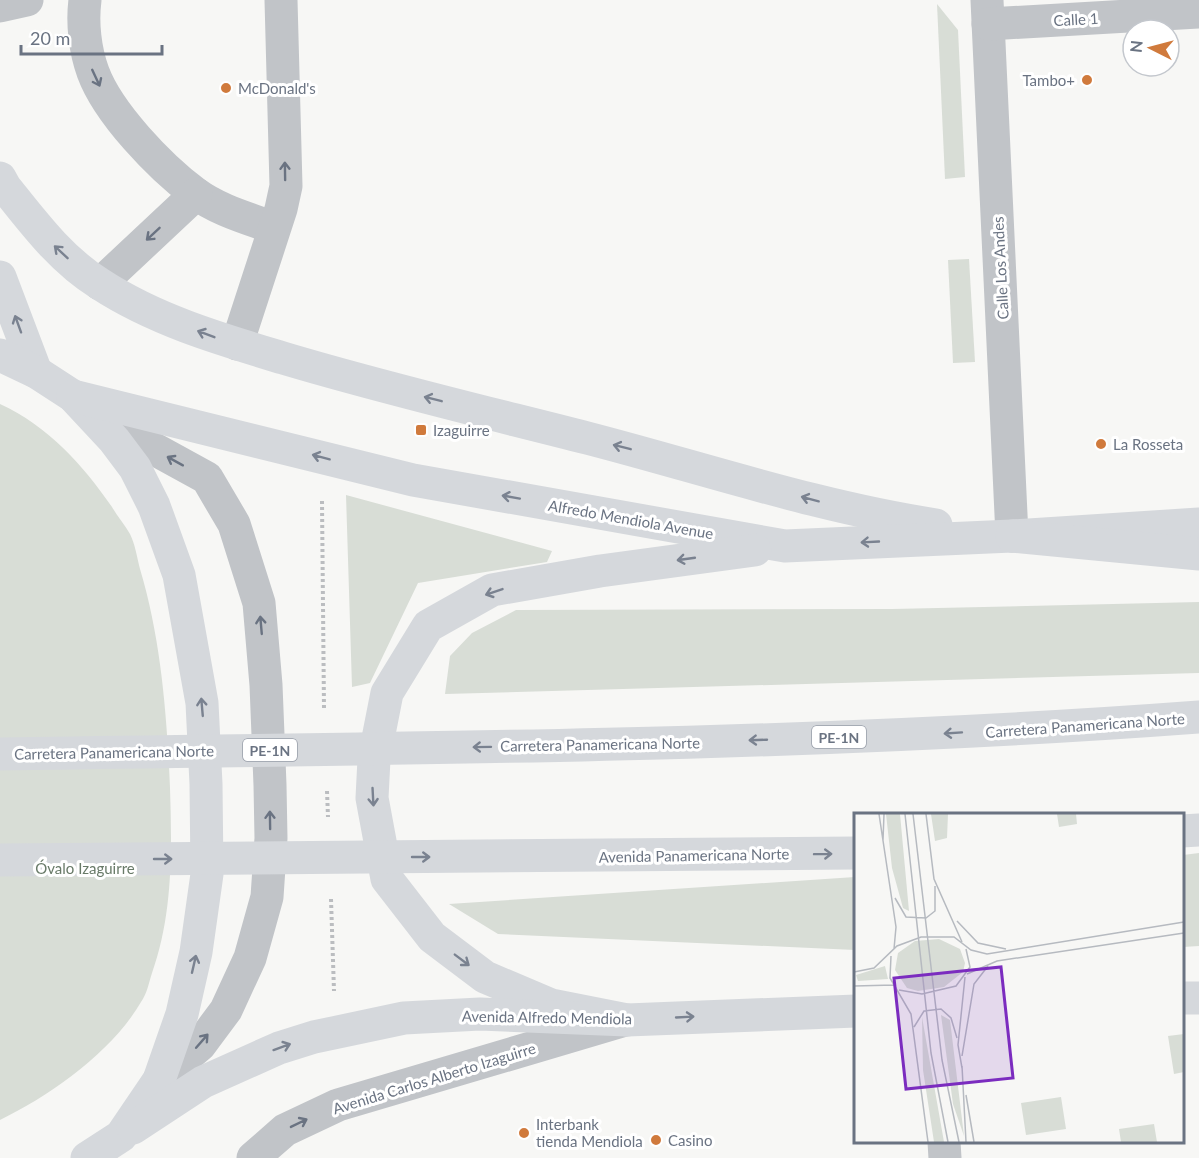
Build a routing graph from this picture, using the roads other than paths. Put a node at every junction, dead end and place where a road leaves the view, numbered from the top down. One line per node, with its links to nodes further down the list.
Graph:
1 (27, 0): 4 (street)
2 (85, 0): 8 (street, one-way to 8)
3 (281, 0): 9 (street, one-way to 3)
4 (0, 6)
5 (988, 12): 6 (street, Calle 1); 17 (street, Calle Los Andes)
6 (1199, 12)
7 (0, 178): 11 (main road, one-way to 7)
8 (196, 194): 9 (street); 11 (street, one-way to 11)
9 (274, 228): 12 (street)
10 (0, 277): 14 (main road, one-way to 10)
11 (100, 284): 12 (main road, one-way to 11)
12 (237, 344): 17 (main road, one-way to 12)
13 (0, 355): 14 (main road)
14 (36, 372): 15 (main road)
15 (82, 406): 18 (main road, Alfredo Mendiola Avenue, one-way to 15); 28 (main road, one-way to 15); 28 (street, one-way to 15)
16 (1199, 524): 17 (main road, Alfredo Mendiola Avenue)
17 (1012, 536): 18 (main road, Alfredo Mendiola Avenue, one-way to 18); 19 (main road)
18 (785, 546): 27 (main road, one-way to 27)
19 (1199, 554)
20 (1199, 717): 21 (main road, Carretera Panamericana Norte / PE-1N, one-way to 21)
21 (0, 754)
22 (1199, 830): 23 (main road)
23 (1184, 831)
24 (854, 853): 25 (main road, Avenida Panamericana Norte, one-way to 24)
25 (0, 860)
26 (854, 1011): 27 (main road, Avenida Alfredo Mendiola, one-way to 26)
27 (627, 1020): 30 (main road, Avenida Alfredo Mendiola, one-way to 27); 31 (street, Avenida Carlos Alberto Izaguirre, one-way to 27)
28 (159, 1080): 30 (main road)
29 (944, 1143): 32 (street)
30 (105, 1149)
31 (253, 1158)
32 (945, 1158)

